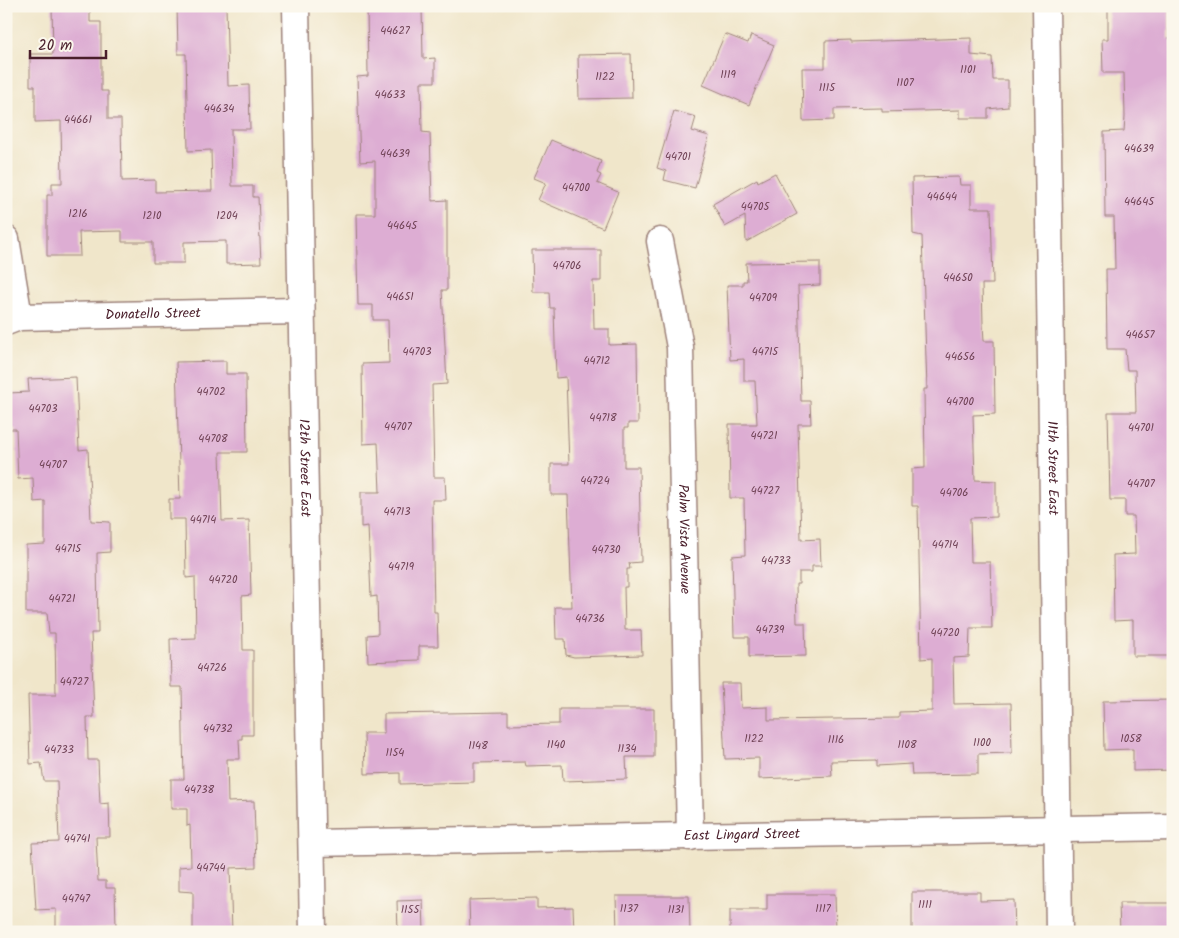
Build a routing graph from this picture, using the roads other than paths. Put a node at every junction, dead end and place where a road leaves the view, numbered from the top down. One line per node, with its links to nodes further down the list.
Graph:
1 (296, 6): 5 (street, 12th Street East)
2 (1046, 6): 8 (street, 11th Street East)
3 (6, 239): 6 (street)
4 (660, 241): 9 (street, Palm Vista Avenue)
5 (300, 311): 6 (street, Donatello Street); 10 (street, 12th Street East)
6 (13, 320)
7 (1173, 827): 8 (street, East Lingard Street)
8 (1058, 830): 9 (street, East Lingard Street); 12 (street, 11th Street East)
9 (690, 837): 10 (street, East Lingard Street)
10 (312, 843): 11 (street, 12th Street East)
11 (313, 932)
12 (1059, 932)

